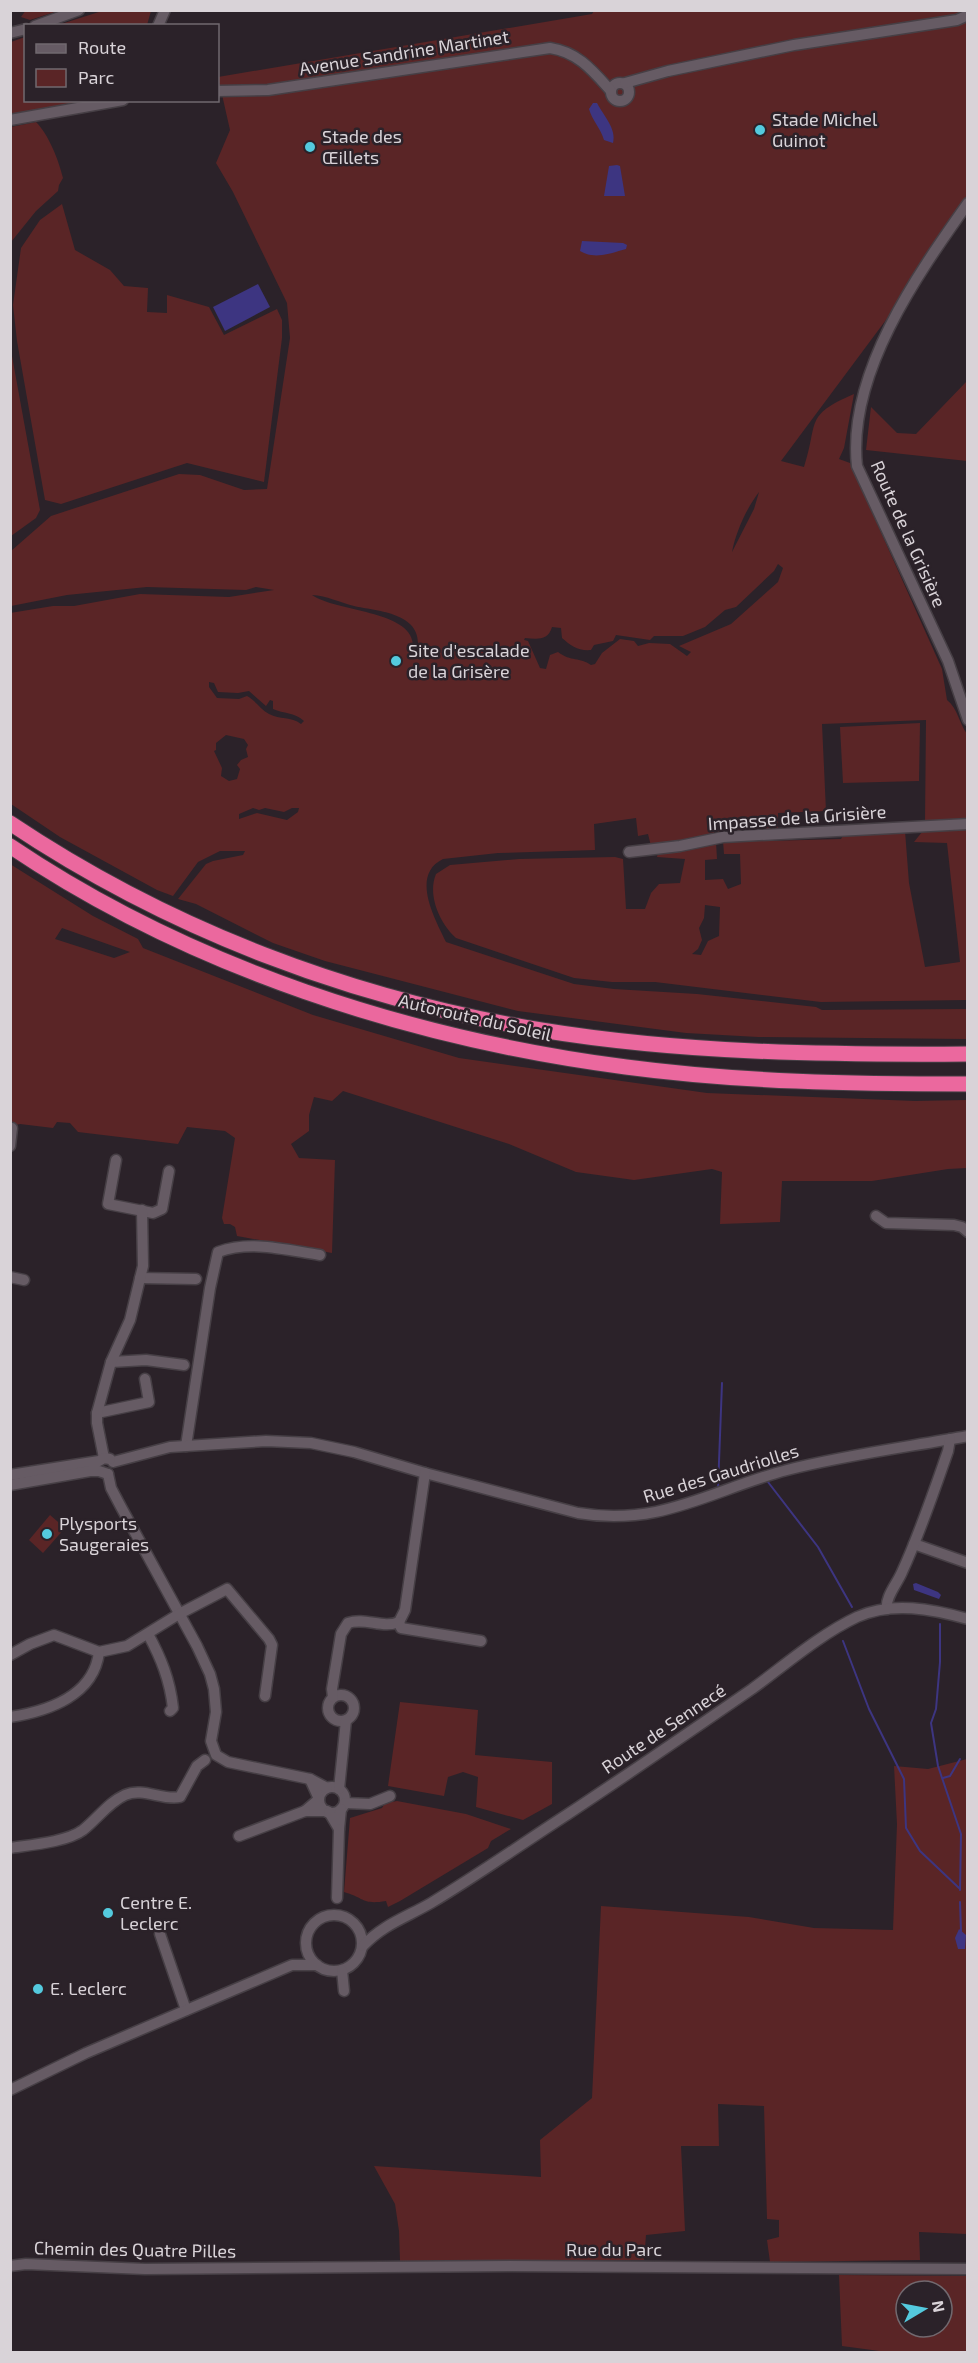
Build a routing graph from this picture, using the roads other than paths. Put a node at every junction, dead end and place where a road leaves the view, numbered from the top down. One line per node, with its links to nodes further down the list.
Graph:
1 (79, 10): 3 (street)
2 (968, 15): 5 (street)
3 (40, 24)
4 (590, 68): 6 (street, Avenue Sandrine Martinet); 7 (street, Avenue Sandrine Martinet); 8 (street, Avenue Sandrine Martinet)
5 (655, 75): 6 (street); 9 (street)
6 (622, 83): 8 (street); 9 (street)
7 (219, 91)
8 (611, 91): 9 (street)
9 (629, 94)
10 (112, 102): 11 (street)
11 (10, 120)
12 (968, 203): 13 (street, Route de la Grisière)
13 (968, 720)
14 (10, 823): 18 (highway, Autoroute du Soleil)
15 (968, 824): 17 (street, Impasse de la Grisière)
16 (10, 846): 19 (highway, Autoroute du Soleil)
17 (629, 852)
18 (968, 1054)
19 (968, 1084)
20 (12, 1128): 21 (street)
21 (10, 1146)
22 (116, 1160): 24 (street)
23 (169, 1171): 24 (street)
24 (142, 1210): 29 (street)
25 (876, 1216): 26 (street)
26 (968, 1232)
27 (320, 1255): 38 (street)
28 (10, 1277): 31 (street)
29 (140, 1278): 30 (street); 32 (street)
30 (195, 1279)
31 (24, 1280)
32 (111, 1362): 33 (street); 35 (street)
33 (184, 1365)
34 (145, 1379): 35 (street)
35 (97, 1413): 39 (street)
36 (968, 1436): 37 (street, Rue des Gaudriolles)
37 (950, 1439): 40 (street, Rue des Gaudriolles); 43 (street)
38 (186, 1446): 39 (street, Rue des Gaudriolles); 40 (street, Rue des Gaudriolles)
39 (105, 1465): 41 (street); 42 (street); 46 (street)
40 (425, 1473): 48 (street)
41 (10, 1475)
42 (10, 1485)
43 (914, 1544): 44 (street); 45 (street)
44 (968, 1563)
45 (887, 1610): 47 (street, Route de Sennecé); 75 (street, Route de Sennecé)
46 (179, 1614): 49 (street); 53 (street); 58 (street)
47 (968, 1619)
48 (399, 1622): 50 (street); 54 (street)
49 (148, 1634): 51 (street); 55 (street)
50 (481, 1641)
51 (99, 1652): 52 (street); 56 (street)
52 (10, 1655)
53 (265, 1696)
54 (333, 1698): 57 (street); 57 (street)
55 (170, 1711)
56 (10, 1717)
57 (346, 1720): 63 (street)
58 (211, 1747): 59 (street); 60 (street)
59 (221, 1759): 60 (street); 61 (street)
60 (205, 1760): 71 (street)
61 (310, 1779): 62 (street); 65 (street)
62 (327, 1788): 63 (street); 65 (street)
63 (339, 1789): 66 (street)
64 (390, 1796): 66 (street)
65 (319, 1799): 67 (street); 68 (street)
66 (343, 1806): 68 (street); 69 (street)
67 (305, 1811): 68 (street); 70 (street)
68 (328, 1812): 69 (street)
69 (339, 1829): 72 (street)
70 (239, 1836)
71 (10, 1848)
72 (337, 1898): 73 (street); 74 (street)
73 (326, 1915): 74 (street); 78 (street)
74 (347, 1917): 76 (street)
75 (391, 1923): 76 (street, Route de Sennecé); 79 (street, Route de Sennecé)
76 (357, 1925): 79 (street)
77 (160, 1934): 84 (street)
78 (306, 1941): 80 (street); 81 (street)
79 (363, 1946): 82 (street)
80 (292, 1965): 81 (street); 84 (street)
81 (317, 1965): 82 (street)
82 (342, 1970): 83 (street)
83 (344, 1991)
84 (186, 2010): 85 (street)
85 (10, 2090)
86 (10, 2266): 87 (street, Chemin des Quatre Pilles)
87 (260, 2268): 88 (street, Rue du Parc)
88 (968, 2269)

